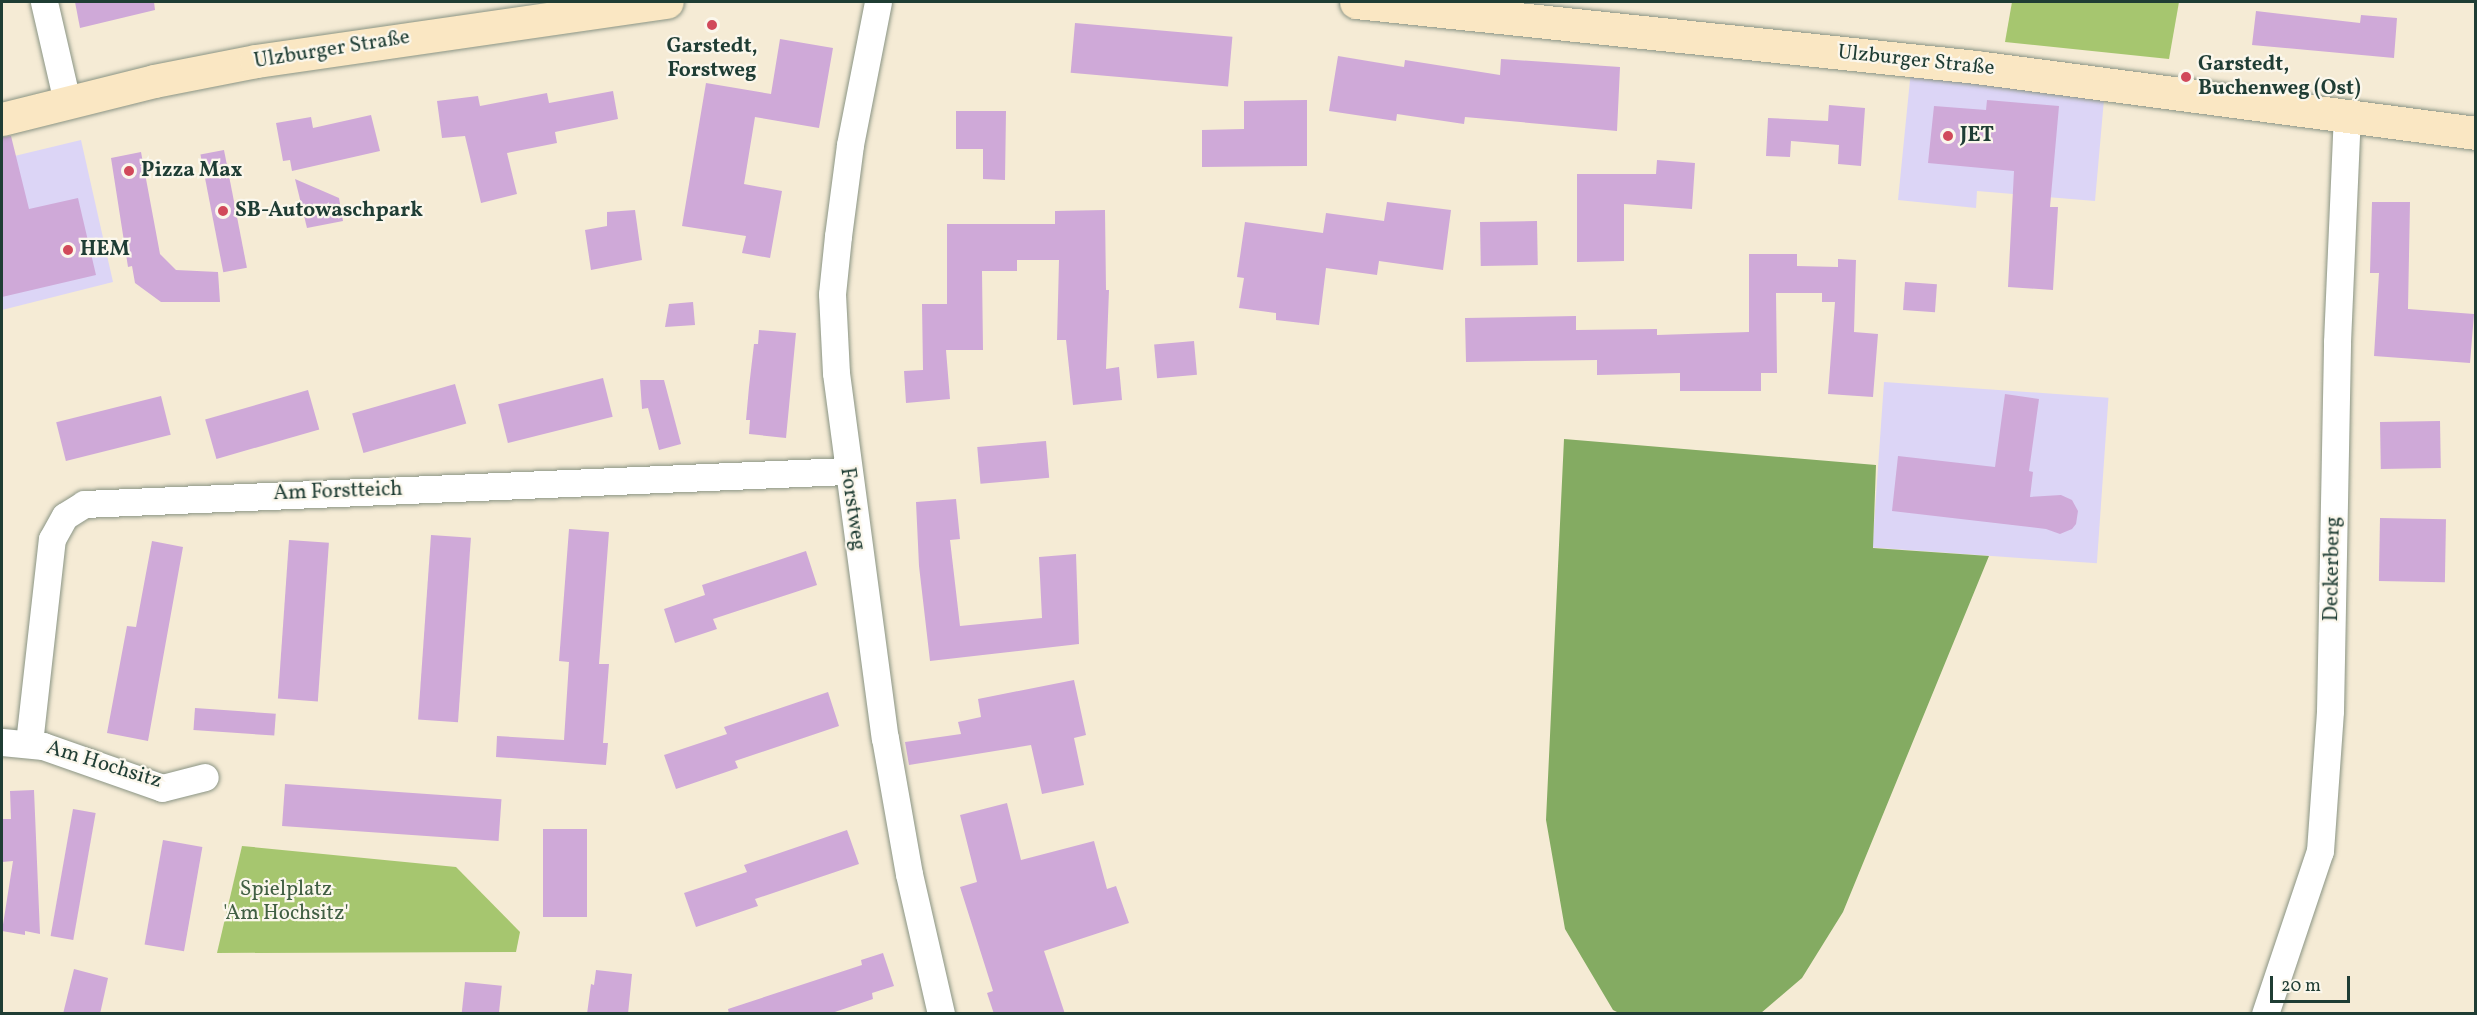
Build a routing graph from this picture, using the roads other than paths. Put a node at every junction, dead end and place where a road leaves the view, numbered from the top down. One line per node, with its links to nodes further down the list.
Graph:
1 (44, 2): 6 (street)
2 (667, 2): 6 (main road, Ulzburger Straße)
3 (878, 2): 10 (street, Forstweg)
4 (1356, 2): 5 (main road, Ulzburger Straße)
5 (1532, 11): 7 (main road, Ulzburger Straße)
6 (67, 102): 8 (main road, Ulzburger Straße)
7 (2347, 116): 9 (main road, Ulzburger Straße); 15 (street, Deckerberg)
8 (2, 119)
9 (2475, 133)
10 (847, 471): 12 (street, Am Forstteich); 14 (street, Forstweg)
11 (2, 742): 12 (street, Am Hochsitz)
12 (29, 743): 13 (street, Am Hochsitz)
13 (205, 777)
14 (941, 1014)
15 (2265, 1014)

